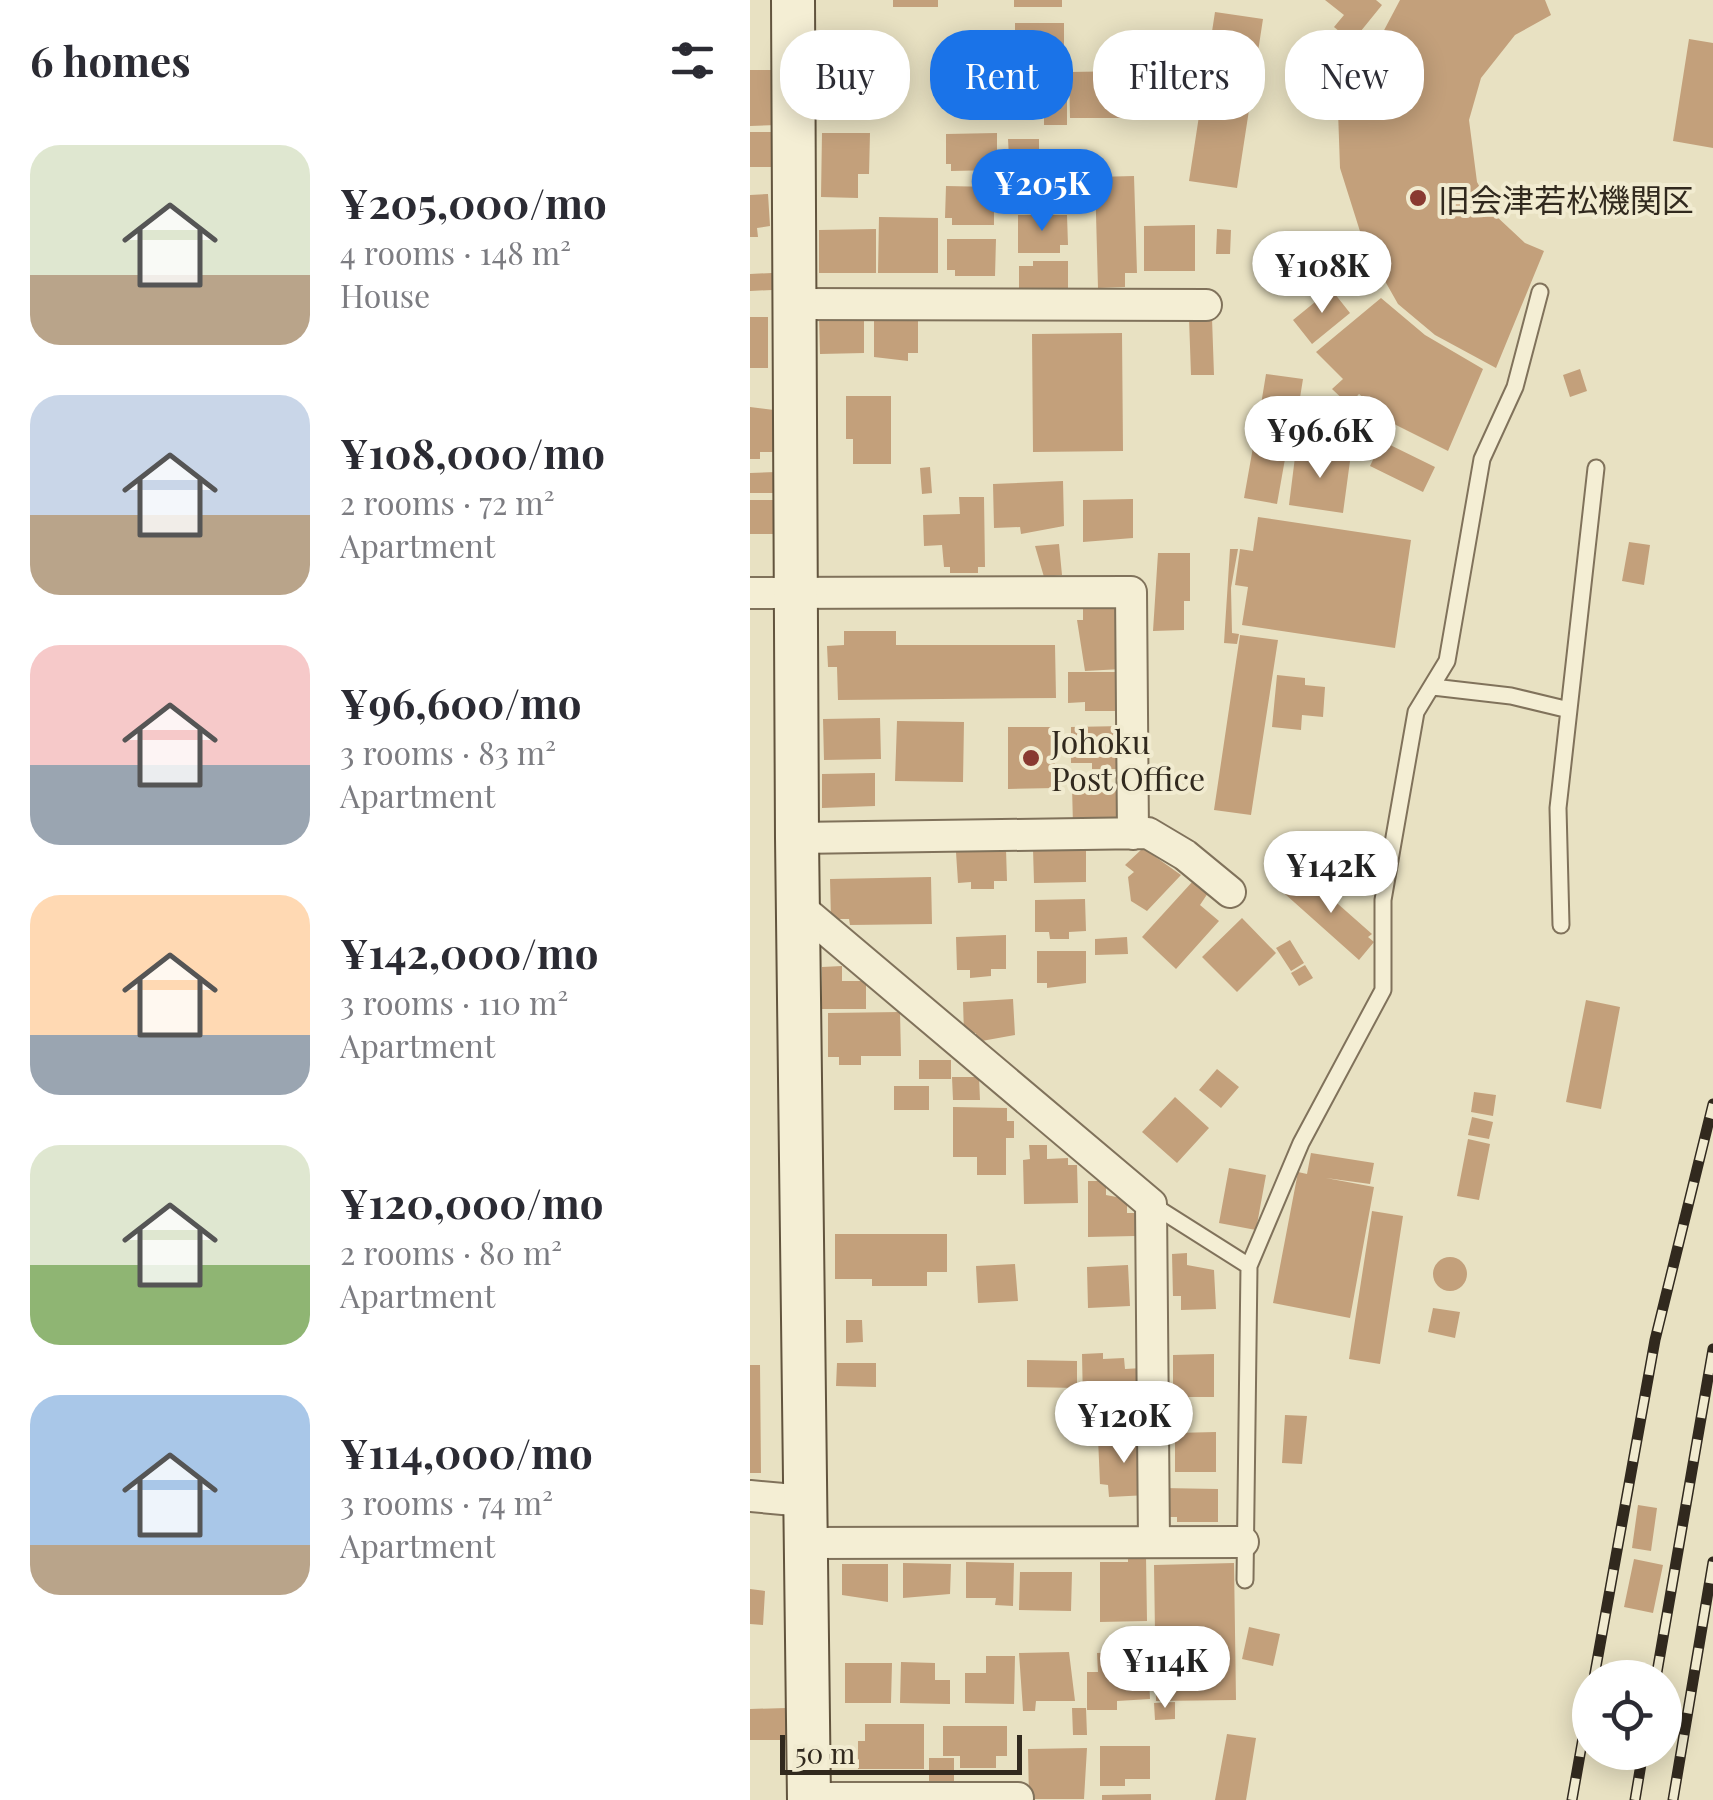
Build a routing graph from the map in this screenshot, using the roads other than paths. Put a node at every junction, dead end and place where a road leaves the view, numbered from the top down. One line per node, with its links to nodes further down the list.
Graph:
1 (793, 0): 3 (street)
2 (1540, 292): 8 (lane)
3 (793, 304): 4 (street); 7 (street)
4 (1206, 305)
5 (1596, 468): 9 (lane)
6 (750, 593): 7 (street)
7 (797, 593): 10 (street); 11 (street)
8 (1434, 687): 9 (lane); 16 (lane)
9 (1565, 709): 14 (lane)
10 (1133, 834): 11 (street); 12 (street)
11 (797, 838): 13 (street)
12 (1230, 892)
13 (798, 906): 15 (street); 18 (street)
14 (1561, 925)
15 (1150, 1204): 16 (lane); 19 (street)
16 (1250, 1266): 20 (lane)
17 (750, 1496): 18 (street)
18 (806, 1522): 19 (street); 23 (street)
19 (1154, 1542): 20 (street)
20 (1242, 1542): 21 (lane)
21 (1245, 1580)
22 (1018, 1798): 23 (street)
23 (809, 1799)

